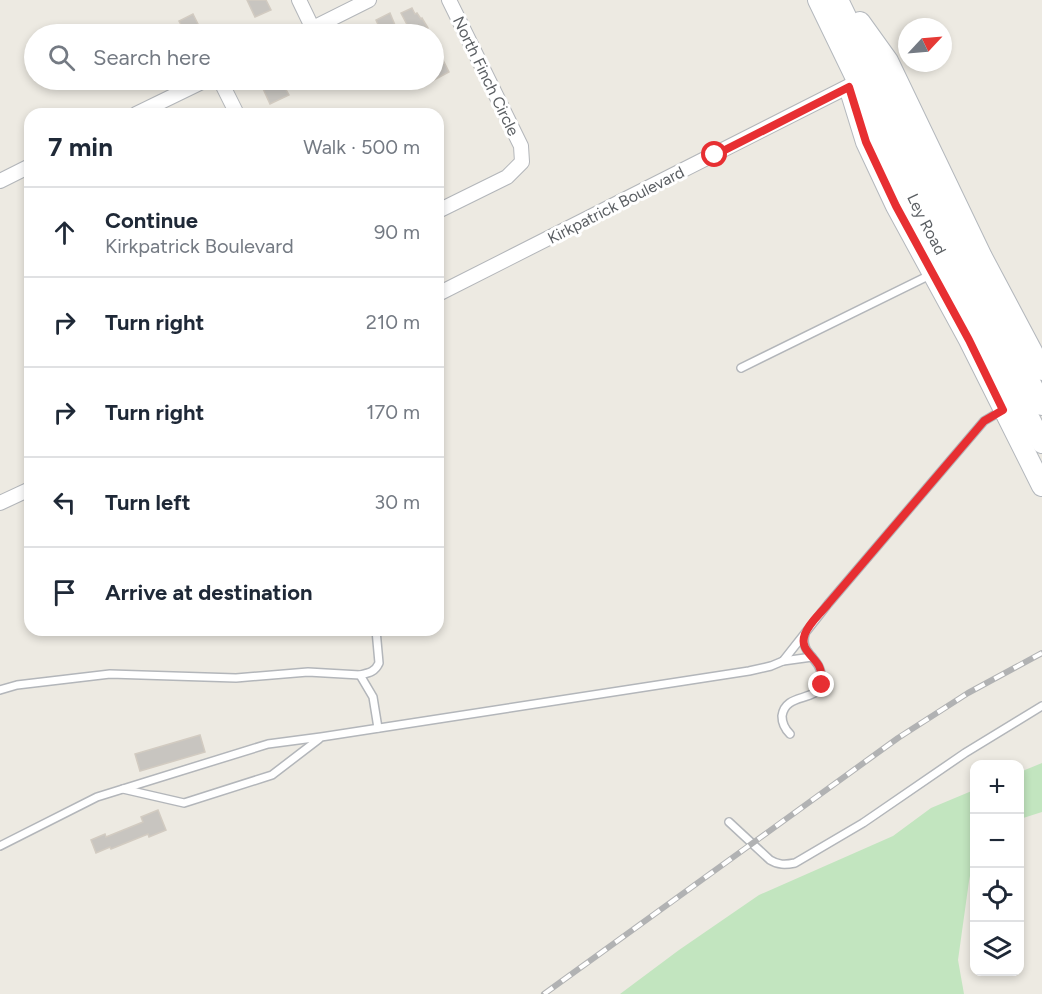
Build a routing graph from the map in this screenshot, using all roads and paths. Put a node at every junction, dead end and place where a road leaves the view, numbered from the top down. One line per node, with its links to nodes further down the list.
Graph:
1 (299, 0): 7 (street)
2 (369, 0): 8 (street)
3 (450, 0): 17 (street, North Finch Circle)
4 (818, 0): 9 (main road, Ley Road)
5 (838, 0): 10 (main road, Ley Road)
6 (844, 0): 21 (main road)
7 (305, 24)
8 (322, 24)
9 (853, 85): 10 (main road); 18 (main road); 19 (street, Kirkpatrick Boulevard); 21 (main road, Ley Road)
10 (880, 85): 21 (main road, Ley Road)
11 (185, 90): 13 (street)
12 (225, 90): 14 (street)
13 (148, 108)
14 (234, 108)
15 (24, 169): 16 (street)
16 (0, 181)
17 (444, 208)
18 (933, 273): 20 (lane); 23 (main road)
19 (444, 291)
20 (741, 368)
21 (1027, 376): 22 (main road, Ley Road); 24 (main road, Ley Road)
22 (1042, 405)
23 (1003, 410): 25 (main road); 28 (lane)
24 (1042, 443)
25 (1042, 486)
26 (24, 492): 27 (street)
27 (0, 503)
28 (805, 632): 30 (lane); 31 (lane)
29 (377, 636): 32 (lane)
30 (812, 657): 31 (lane); 36 (lane)
31 (783, 661): 35 (lane)
32 (360, 675): 33 (lane); 35 (lane)
33 (0, 690)
34 (1042, 706): 39 (lane)
35 (378, 728): 37 (lane)
36 (790, 734)
37 (321, 737): 38 (lane); 38 (lane)
38 (123, 789): 40 (lane)
39 (729, 822)
40 (0, 846)

